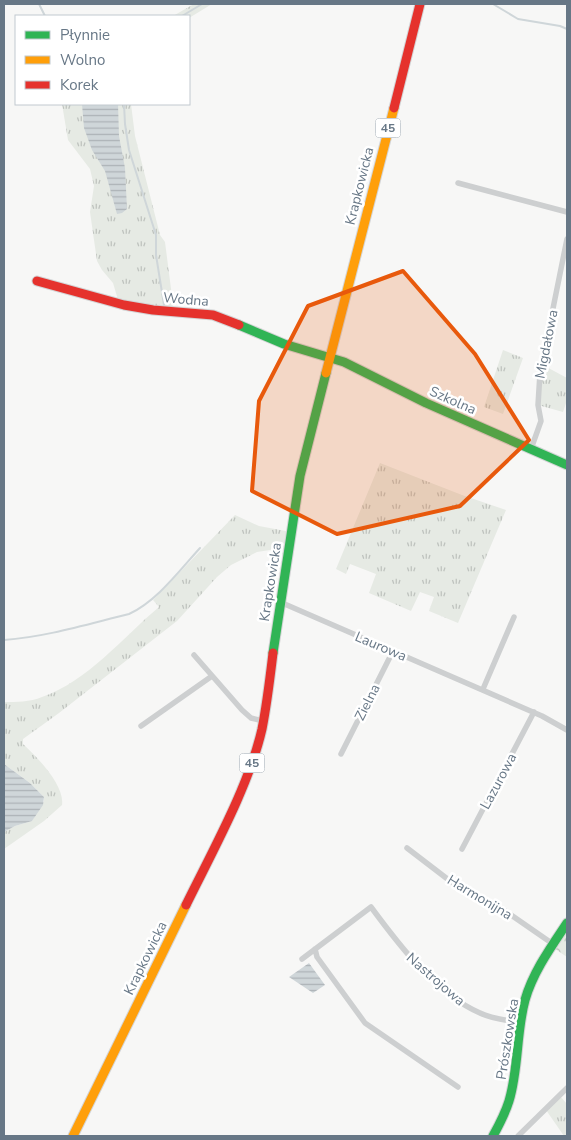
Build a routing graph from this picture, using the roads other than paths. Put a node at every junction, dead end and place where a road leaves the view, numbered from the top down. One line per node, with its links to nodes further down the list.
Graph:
1 (420, 4): 6 (main road, Krapkowicka / 45)
2 (458, 183): 3 (street)
3 (567, 212)
4 (567, 239): 7 (street, Migdałowa)
5 (37, 281): 6 (main road, Wodna)
6 (329, 356): 7 (main road, Szkolna); 9 (main road, Krapkowicka / 45)
7 (531, 450): 8 (main road, Szkolna)
8 (567, 465)
9 (280, 602): 11 (street, Laurowa); 16 (main road, Krapkowicka / 45)
10 (514, 617): 14 (street)
11 (393, 651): 14 (street, Laurowa); 19 (street, Zielna)
12 (194, 655): 13 (street)
13 (212, 676): 16 (street); 17 (street)
14 (482, 689): 15 (street, Laurowa)
15 (534, 712): 18 (street, Laurowa); 21 (street, Lazurowa)
16 (263, 721): 29 (main road, Krapkowicka / 45)
17 (141, 726)
18 (567, 730)
19 (341, 754)
20 (407, 848): 23 (street, Harmonijna)
21 (462, 849)
22 (567, 923): 23 (main road, Prószkowska)
23 (553, 944): 26 (main road, Prószkowska)
24 (315, 949): 25 (street); 26 (street, Nastrojowa); 27 (street)
25 (302, 959)
26 (521, 1023): 30 (main road, Prószkowska)
27 (458, 1087)
28 (567, 1088): 31 (street)
29 (73, 1136)
30 (493, 1136)
31 (518, 1136)

